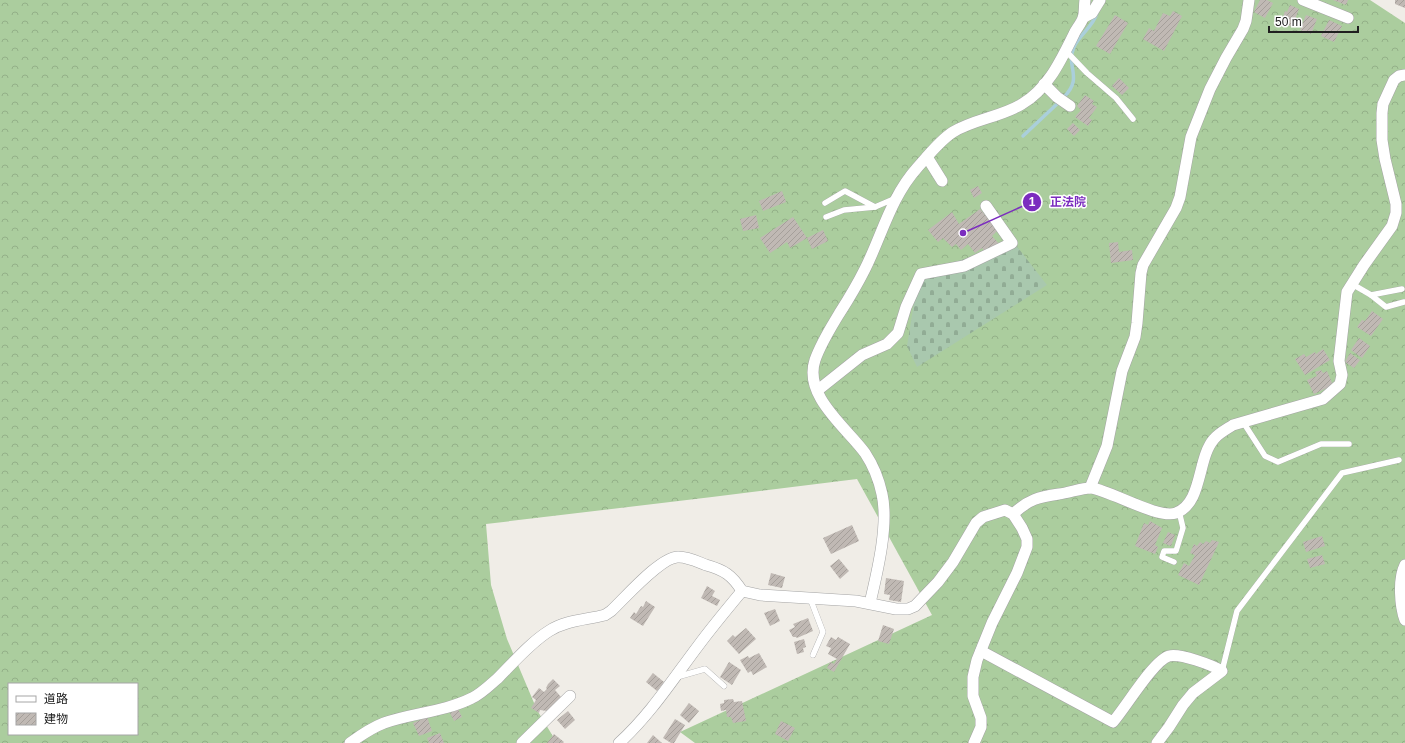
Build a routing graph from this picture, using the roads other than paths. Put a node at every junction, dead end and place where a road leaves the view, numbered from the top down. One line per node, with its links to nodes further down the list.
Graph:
1 (1085, 0): 5 (street)
2 (1100, 0): 5 (street)
3 (1249, 0): 27 (street)
4 (1303, 0): 6 (street)
5 (1084, 17): 7 (street)
6 (1348, 18)
7 (1068, 53): 9 (street); 11 (lane)
8 (1405, 74): 19 (street)
9 (1044, 84): 10 (street); 12 (street)
10 (1070, 106)
11 (1133, 119)
12 (927, 157): 13 (street); 14 (street)
13 (942, 181)
14 (896, 197): 17 (lane); 23 (street)
15 (825, 203): 17 (lane)
16 (986, 206): 23 (street)
17 (875, 207): 18 (lane)
18 (826, 217)
19 (1351, 284): 21 (lane); 24 (street)
20 (1402, 288): 21 (lane)
21 (1371, 295): 22 (lane)
22 (1404, 302)
23 (818, 390): 34 (street)
24 (1243, 422): 25 (lane); 28 (street)
25 (1349, 444)
26 (1399, 460): 38 (lane)
27 (1090, 488): 28 (street); 29 (street)
28 (1179, 510): 30 (lane)
29 (1013, 514): 34 (street); 36 (street)
30 (1174, 562)
31 (1405, 565): 35 (street)
32 (742, 591): 33 (street); 39 (street); 42 (street)
33 (810, 598): 34 (street); 37 (lane)
34 (870, 603)
35 (1405, 620)
36 (981, 652): 38 (street); 45 (street)
37 (813, 655)
38 (1222, 671): 46 (street)
39 (675, 678): 40 (lane); 44 (street)
40 (724, 686)
41 (570, 696): 43 (street)
42 (350, 743)
43 (522, 743)
44 (619, 743)
45 (974, 743)
46 (1157, 743)

